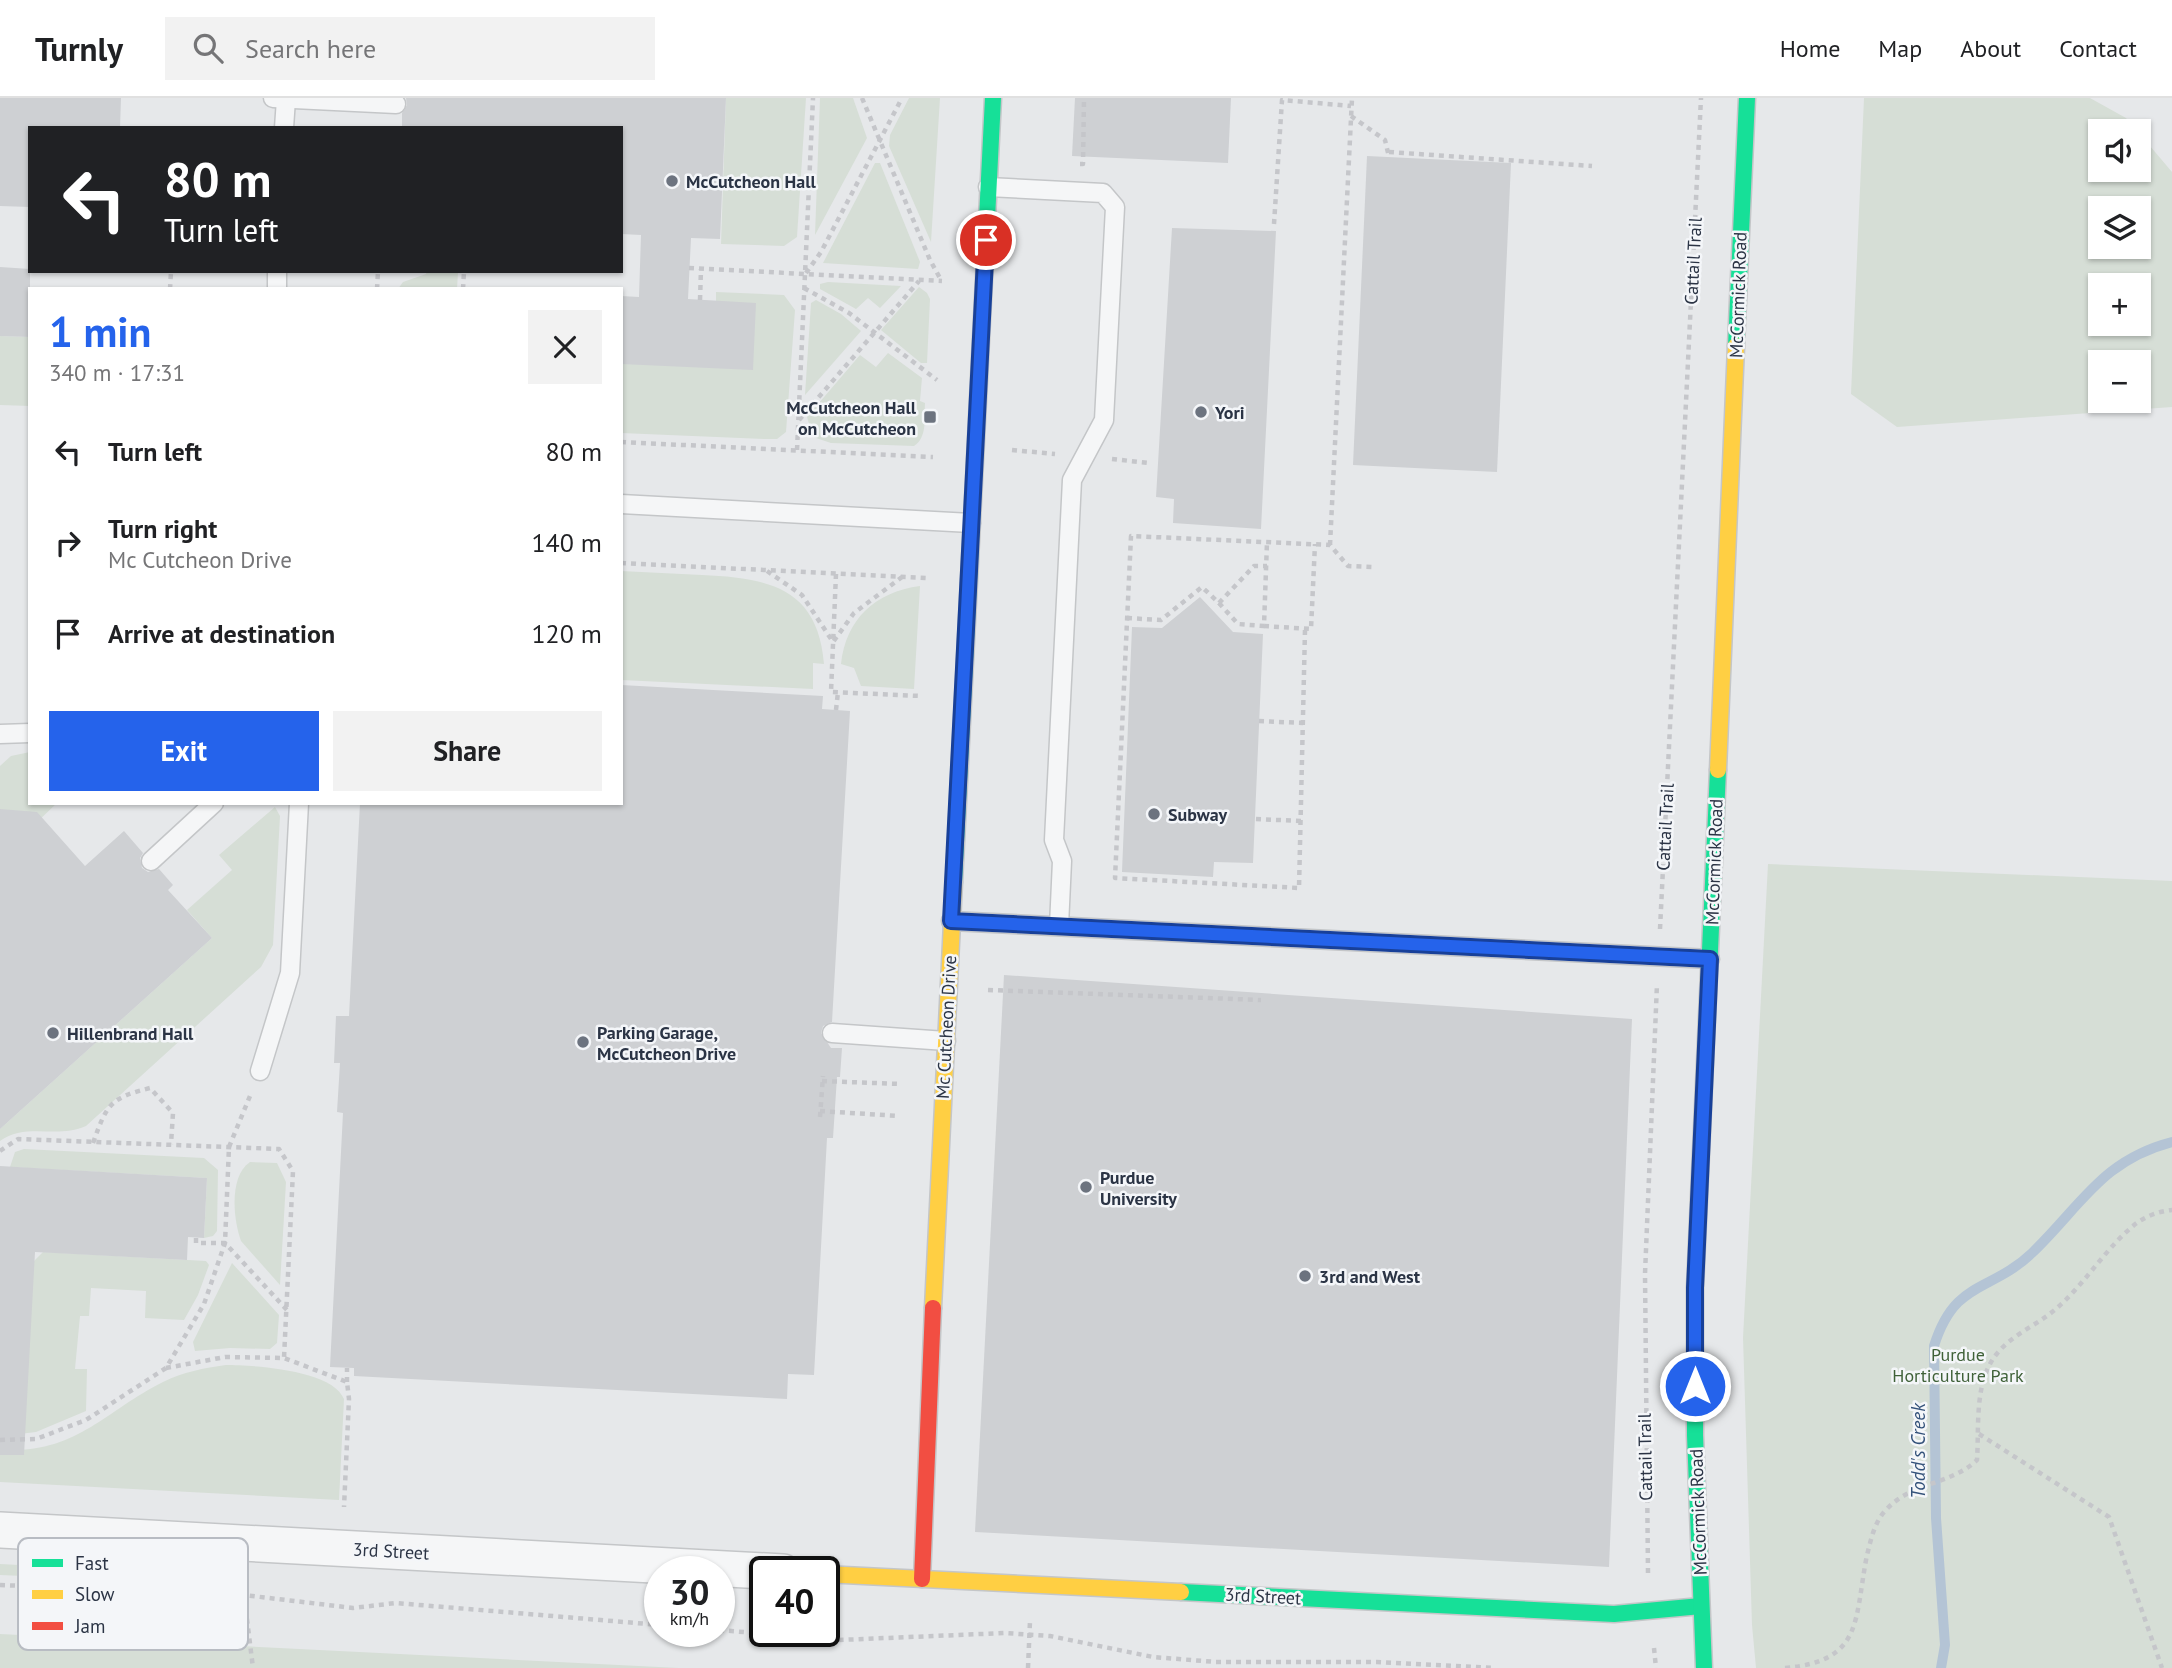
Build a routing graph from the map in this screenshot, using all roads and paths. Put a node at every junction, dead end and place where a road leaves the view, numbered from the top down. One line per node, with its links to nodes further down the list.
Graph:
1 (273, 98): 10 (lane)
2 (813, 98): 22 (path)
3 (862, 98): 15 (path)
4 (902, 98): 15 (path)
5 (993, 98): 18 (street, Mc Cutcheon Drive)
6 (1084, 98): 16 (path)
7 (1352, 98): 12 (path)
8 (1701, 98): 63 (path, Cattail Trail)
9 (1747, 98): 64 (street, McCormick Road)
10 (286, 99): 11 (lane); 14 (lane)
11 (396, 104)
12 (1351, 106): 13 (path); 19 (path)
13 (1351, 116): 17 (path); 36 (path)
14 (284, 126)
15 (880, 141): 22 (path); 23 (path)
16 (1071, 164)
17 (1592, 166)
18 (988, 187): 33 (street, Mc Cutcheon Drive); 62 (lane)
19 (1274, 223)
20 (690, 268): 21 (path)
21 (701, 269): 22 (path); 25 (path)
22 (805, 274): 23 (path); 24 (path)
23 (919, 280): 26 (path)
24 (804, 288): 26 (path); 28 (path)
25 (700, 300)
26 (873, 332): 27 (path); 28 (path)
27 (937, 380)
28 (798, 420): 30 (path)
29 (623, 442): 30 (path)
30 (797, 450): 31 (path)
31 (933, 457)
32 (623, 504): 33 (lane)
33 (971, 523): 61 (street, Mc Cutcheon Drive)
34 (1267, 542): 35 (path); 38 (path); 45 (path)
35 (1315, 544): 36 (path); 47 (path)
36 (1331, 545): 39 (path)
37 (623, 563): 40 (path)
38 (1266, 566): 44 (path); 46 (path)
39 (1372, 567)
40 (766, 570): 41 (path); 48 (path)
41 (836, 574): 42 (path); 48 (path)
42 (903, 577): 43 (path); 48 (path)
43 (927, 578)
44 (1219, 603): 45 (path); 46 (path)
45 (1127, 618): 59 (path)
46 (1264, 626): 47 (path)
47 (1305, 630): 53 (path)
48 (833, 642): 49 (path)
49 (838, 692): 50 (path); 51 (path)
50 (921, 696)
51 (836, 710)
52 (1259, 721): 53 (path)
53 (1303, 723): 59 (path)
54 (28, 733): 55 (lane)
55 (0, 734)
56 (212, 805): 60 (lane)
57 (299, 805): 69 (lane)
58 (1256, 819): 59 (path)
59 (1301, 821)
60 (151, 861)
61 (951, 921): 62 (lane); 68 (street, Mc Cutcheon Drive)
62 (1059, 926): 63 (lane)
63 (1658, 957): 64 (lane); 90 (path, Cattail Trail)
64 (1710, 959): 98 (street, McCormick Road)
65 (988, 990): 66 (path)
66 (1261, 1000)
67 (832, 1033): 68 (lane)
68 (946, 1041): 93 (street, Mc Cutcheon Drive)
69 (260, 1072): 74 (path)
70 (901, 1084): 71 (path)
71 (899, 1116)
72 (93, 1143): 73 (path); 73 (path); 75 (path)
73 (172, 1144): 74 (path)
74 (229, 1147): 78 (path); 79 (path)
75 (0, 1151)
76 (2172, 1210): 84 (path)
77 (196, 1237): 78 (path)
78 (225, 1243): 79 (path); 81 (path)
79 (288, 1311): 80 (path)
80 (285, 1359): 81 (path); 83 (path)
81 (166, 1367): 85 (path)
82 (347, 1368): 83 (path)
83 (346, 1382): 86 (path)
84 (1979, 1434): 107 (path); 108 (path)
85 (0, 1440)
86 (344, 1507)
87 (0, 1530): 88 (street, 3rd Street)
88 (158, 1538)
89 (248, 1543): 91 (street, 3rd Street)
90 (1647, 1557)
91 (749, 1570)
92 (840, 1575): 93 (street, 3rd Street)
93 (922, 1579): 95 (street, 3rd Street)
94 (0, 1585): 96 (path)
95 (1031, 1585): 98 (street, 3rd Street); 102 (path)
96 (18, 1586)
97 (248, 1595): 99 (path)
98 (1701, 1606): 106 (street, McCormick Road)
99 (644, 1624)
100 (248, 1627): 103 (path)
101 (735, 1631): 102 (path)
102 (1029, 1634): 104 (path); 105 (path)
103 (253, 1668)
104 (1028, 1668)
105 (1494, 1668)
106 (1704, 1668)
107 (1784, 1668)
108 (2162, 1668)

